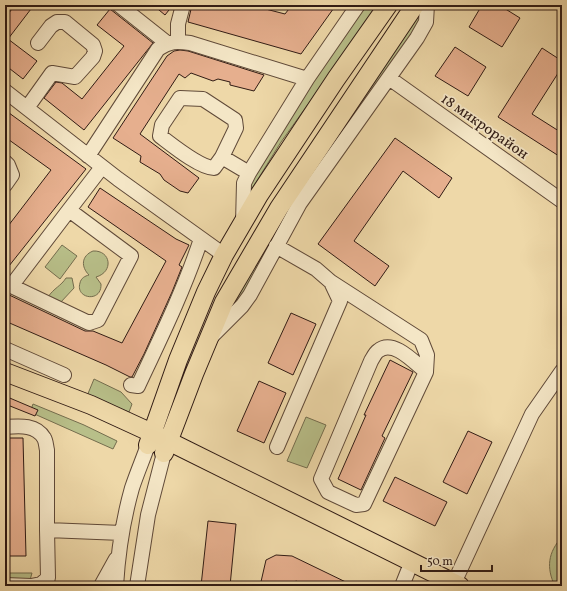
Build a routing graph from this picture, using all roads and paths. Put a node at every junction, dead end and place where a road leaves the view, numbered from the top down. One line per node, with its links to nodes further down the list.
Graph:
1 (119, 5): 7 (street)
2 (183, 5): 7 (street)
3 (358, 5): 9 (street)
4 (388, 5): 21 (main road)
5 (415, 5): 27 (main road)
6 (427, 5): 10 (street)
7 (173, 42): 9 (street); 13 (street)
8 (38, 43): 12 (street)
9 (307, 78): 17 (street)
10 (388, 78): 19 (street, 18 микрорайон); 23 (street)
11 (5, 91): 12 (street)
12 (27, 108): 13 (street)
13 (88, 156): 16 (street)
14 (222, 157): 14 (street); 17 (street)
15 (5, 162): 18 (street)
16 (102, 167): 20 (street); 22 (street)
17 (249, 173): 21 (street)
18 (5, 185)
19 (562, 201)
20 (69, 210): 26 (street); 26 (street)
21 (243, 224): 24 (main road)
22 (201, 239): 24 (street); 34 (street)
23 (276, 246): 25 (street); 27 (street)
24 (224, 255): 36 (main road)
25 (331, 282): 31 (street); 37 (street)
26 (8, 284)
27 (208, 340): 38 (main road)
28 (5, 349): 32 (street)
29 (562, 371): 43 (street)
30 (5, 372): 36 (main road)
31 (426, 372): 31 (street)
32 (64, 375)
33 (5, 384): 36 (main road)
34 (131, 385)
35 (5, 427): 39 (street)
36 (150, 439): 38 (main road); 40 (street)
37 (277, 447)
38 (166, 448): 42 (main road); 43 (main road); 47 (street)
39 (47, 530): 40 (street); 44 (street)
40 (122, 533): 41 (street)
41 (118, 553): 45 (street); 46 (street)
42 (405, 578): 43 (main road)
43 (451, 585)
44 (5, 586)
45 (101, 586)
46 (116, 586)
47 (137, 586)

